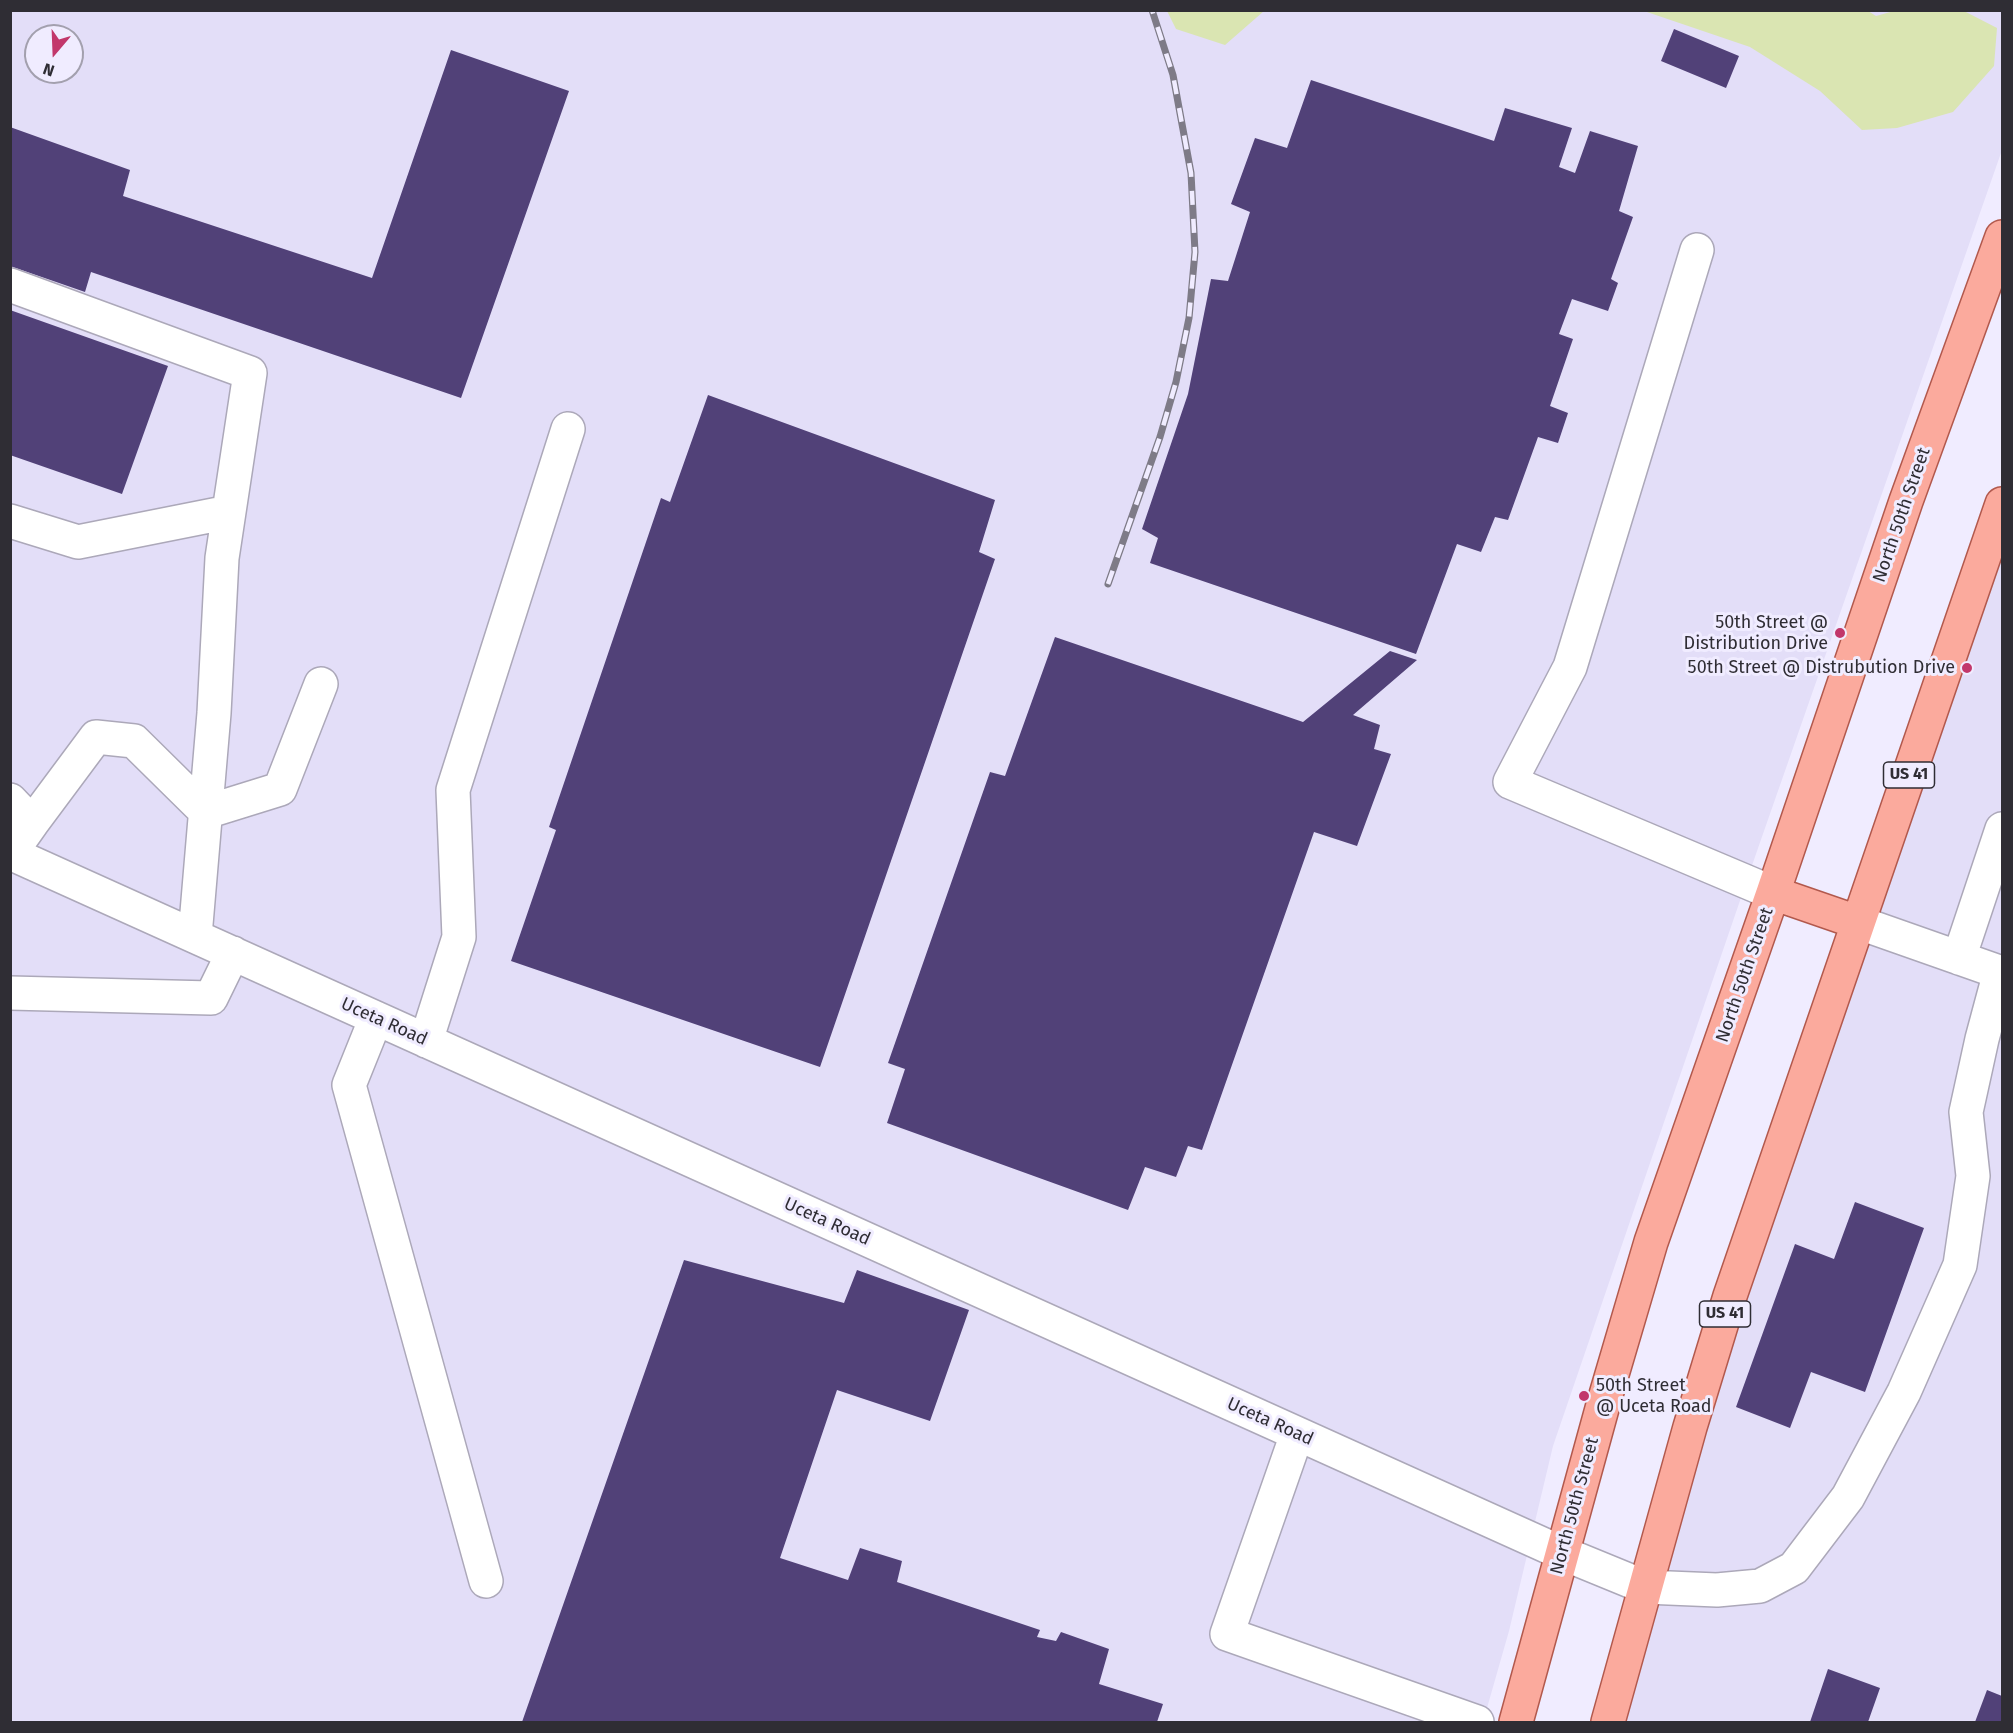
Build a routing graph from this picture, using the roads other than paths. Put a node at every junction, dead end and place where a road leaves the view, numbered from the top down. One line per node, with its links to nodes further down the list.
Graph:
1 (2002, 237): 14 (main road, North 50th Street)
2 (1696, 250): 14 (street)
3 (10, 285): 6 (street)
4 (568, 429): 22 (street)
5 (2002, 504): 8 (main road, US 41)
6 (229, 512): 7 (street); 11 (street)
7 (10, 521)
8 (1994, 555): 15 (main road, US 41)
9 (321, 684): 11 (street)
10 (21, 811): 11 (street); 13 (street)
11 (206, 812): 16 (street)
12 (2002, 829): 18 (street)
13 (11, 853): 16 (street, Uceta Road)
14 (1773, 893): 15 (main road); 24 (main road, North 50th Street)
15 (1857, 922): 18 (street); 26 (main road, US 41)
16 (195, 936): 17 (street, Uceta Road)
17 (233, 953): 20 (street); 21 (street, Uceta Road)
18 (1959, 958): 19 (street)
19 (2001, 972): 26 (street, Uceta Road)
20 (10, 993)
21 (376, 1018): 22 (street, Uceta Road); 25 (street)
22 (426, 1041): 23 (street, Uceta Road)
23 (1297, 1434): 24 (street, Uceta Road); 27 (street)
24 (1562, 1553): 26 (street, Uceta Road); 28 (main road, North 50th Street)
25 (486, 1581)
26 (1645, 1587): 29 (main road, US 41)
27 (1477, 1722)
28 (1516, 1722)
29 (1608, 1722)

